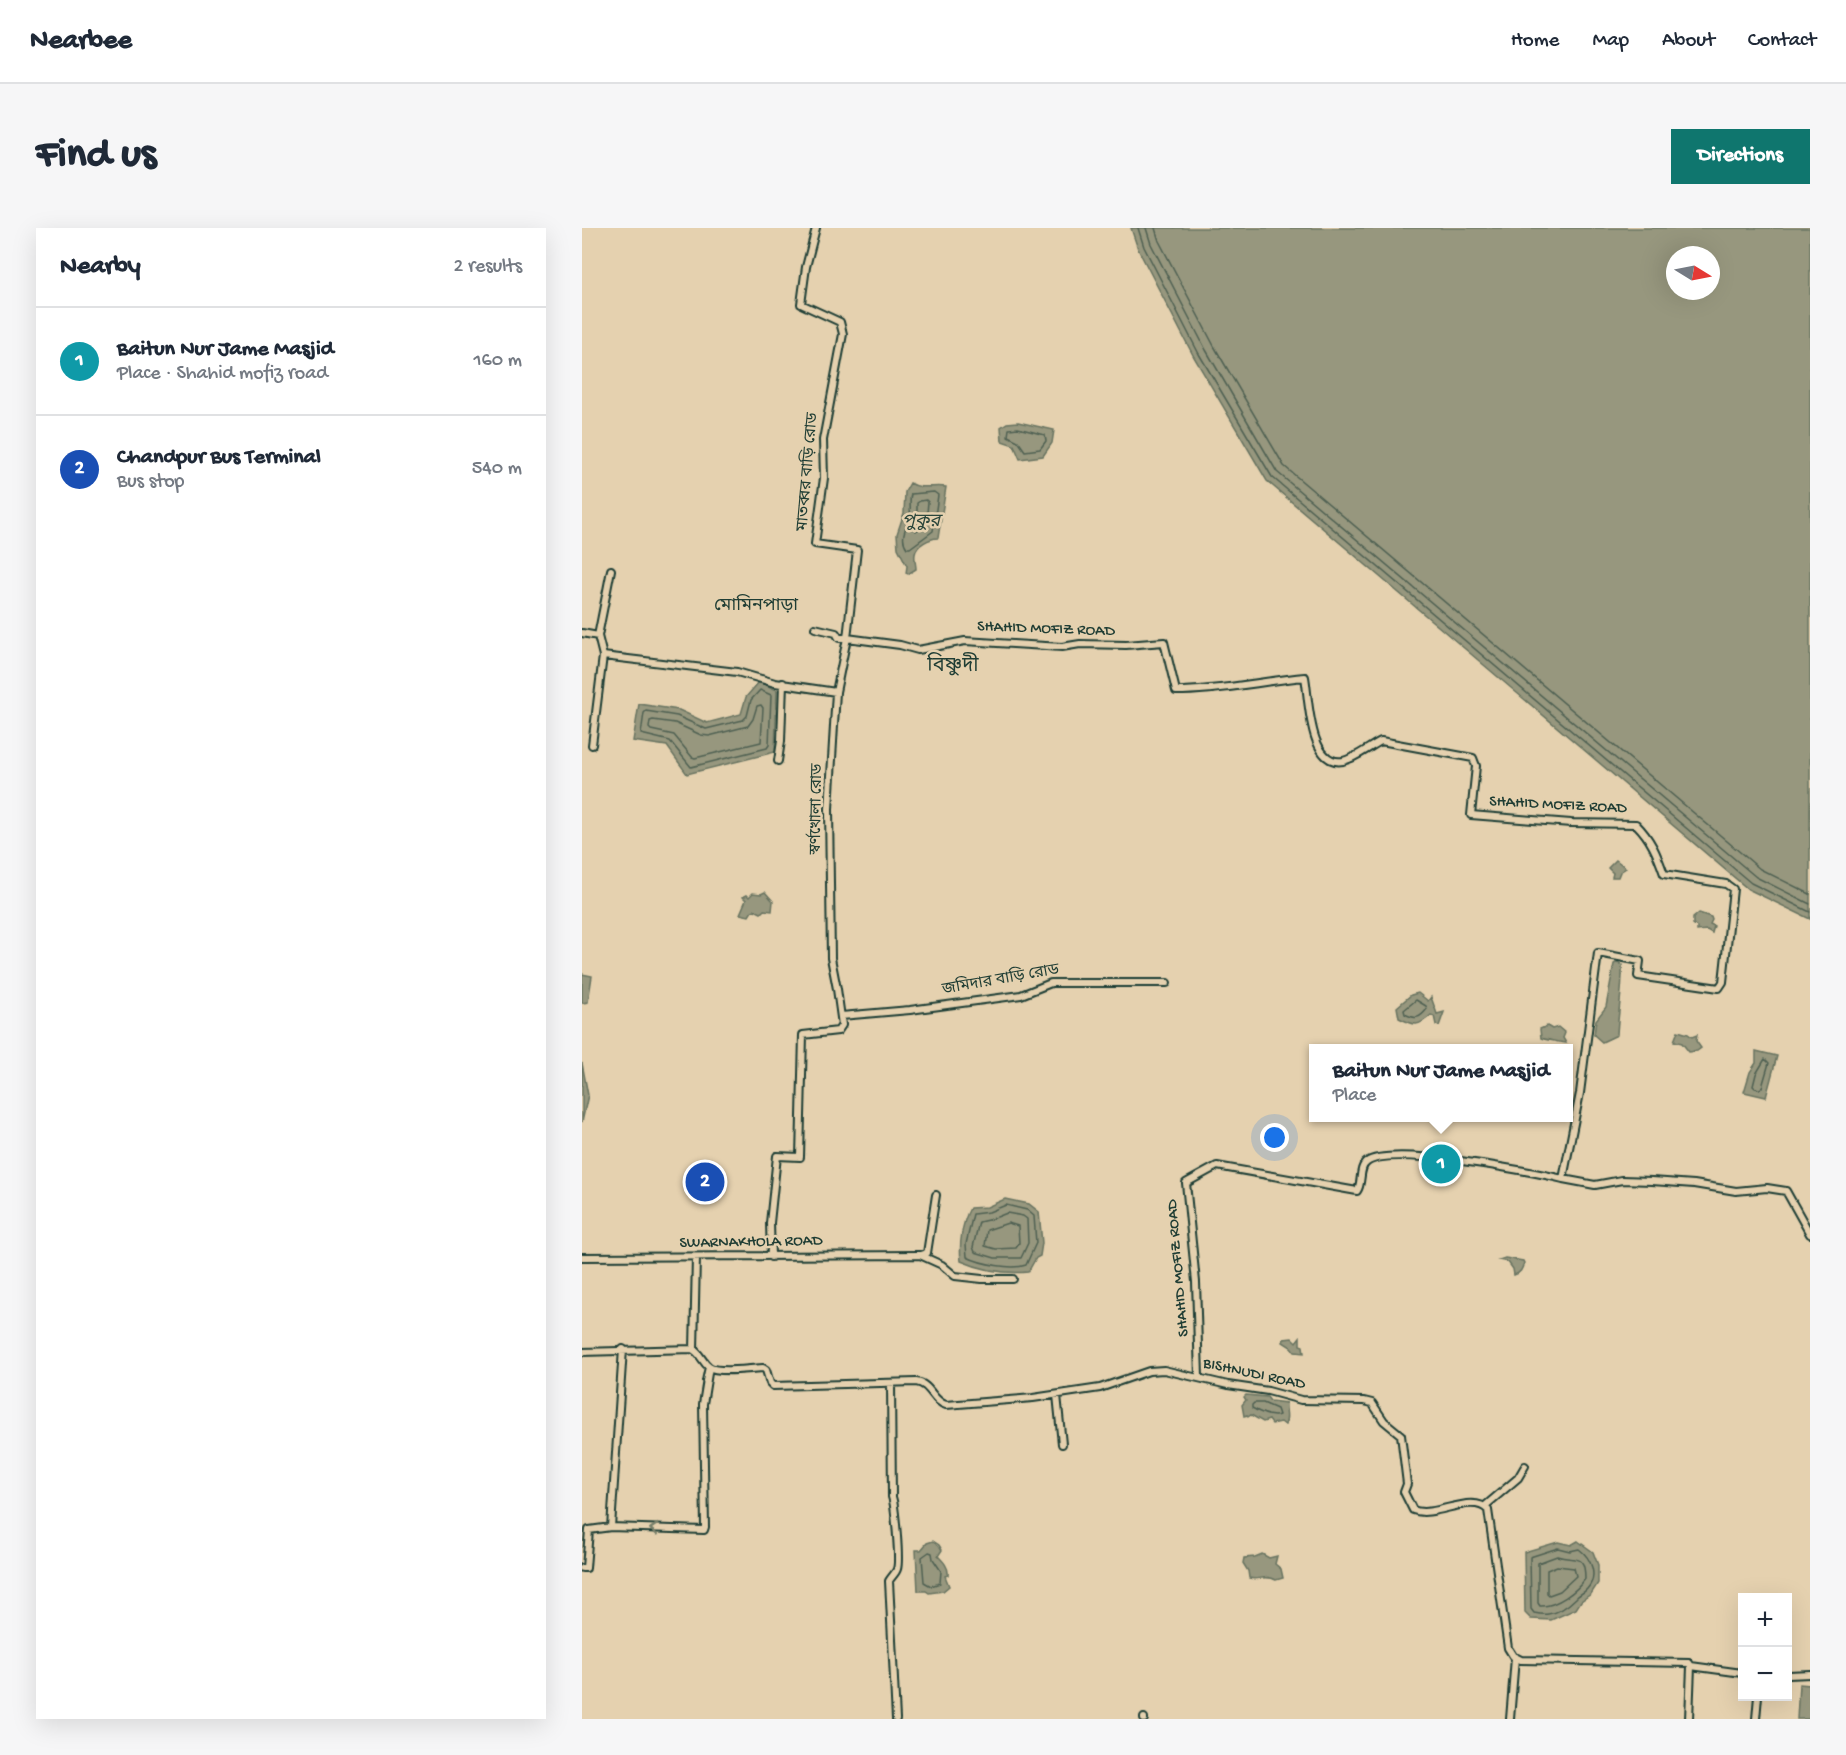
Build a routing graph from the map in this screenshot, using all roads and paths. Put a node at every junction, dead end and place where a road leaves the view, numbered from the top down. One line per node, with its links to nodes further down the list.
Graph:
1 (816, 228): 6 (street, মাতব্বর বাড়ি রোড)
2 (611, 570): 5 (street)
3 (815, 628): 6 (street)
4 (582, 633): 5 (street)
5 (598, 636): 7 (street)
6 (847, 638): 9 (street, স্বর্ণখোলা রোড); 14 (street, SHAHID MOFIZ ROAD)
7 (603, 656): 8 (street); 10 (street)
8 (783, 683): 9 (street); 11 (street)
9 (836, 692): 13 (street, স্বর্ণখোলা রোড)
10 (592, 745)
11 (778, 761)
12 (1167, 983): 13 (street, জমিদার বাড়ি রোড)
13 (841, 1016): 20 (street)
14 (1563, 1179): 16 (street); 26 (street, SHAHID MOFIZ ROAD)
15 (936, 1195): 17 (street)
16 (1810, 1234)
17 (920, 1255): 20 (street, SWARNAKHOLA ROAD); 21 (street)
18 (582, 1257): 19 (street, SWARNAKHOLA ROAD)
19 (696, 1257): 20 (street, SWARNAKHOLA ROAD); 23 (street)
20 (771, 1257)
21 (1013, 1279)
22 (623, 1349): 23 (street); 24 (street); 33 (street)
23 (694, 1350): 25 (street)
24 (582, 1352)
25 (709, 1366): 27 (street); 28 (street, BISHNUDI ROAD); 33 (street, one-way to 33)
26 (1199, 1377): 29 (street, BISHNUDI ROAD); 32 (street, BISHNUDI ROAD)
27 (706, 1381)
28 (891, 1383): 29 (street, BISHNUDI ROAD); 41 (street)
29 (1057, 1395): 30 (street)
30 (1062, 1444)
31 (1525, 1466): 32 (street)
32 (1485, 1506): 35 (street)
33 (610, 1527): 34 (street)
34 (582, 1568)
35 (1515, 1658): 36 (street); 42 (street)
36 (1691, 1666): 37 (street); 43 (street)
37 (1738, 1672)
38 (1810, 1674): 39 (street)
39 (1792, 1675)
40 (1758, 1701): 44 (street)
41 (896, 1719)
42 (1510, 1719)
43 (1689, 1719)
44 (1756, 1719)

